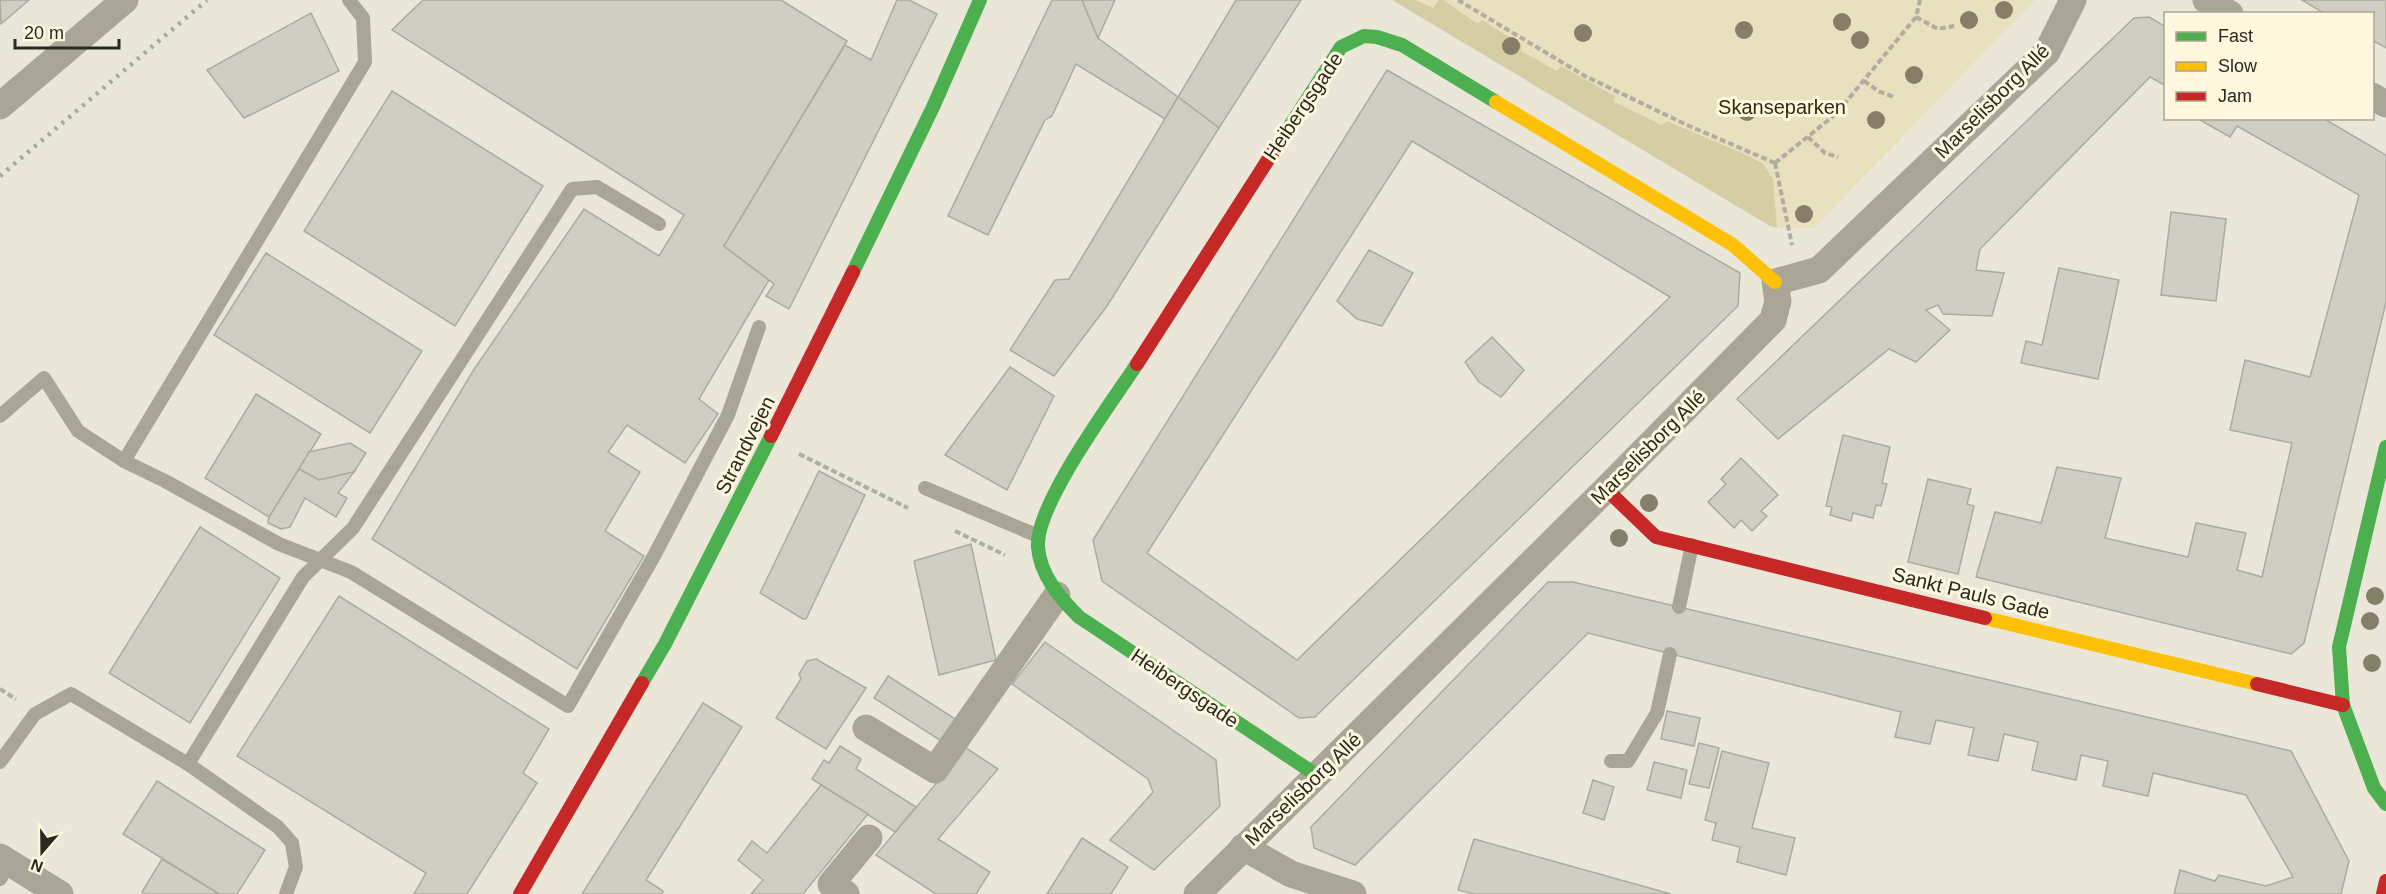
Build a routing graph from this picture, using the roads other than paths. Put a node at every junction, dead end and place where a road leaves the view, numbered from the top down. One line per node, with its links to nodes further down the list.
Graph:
1 (125, 0): 7 (street)
2 (350, 0): 13 (lane)
3 (980, 0): 35 (street, Strandvejen)
4 (2073, 0): 9 (street, Marselisborg Allé)
5 (2206, 0): 6 (street)
6 (2227, 12)
7 (0, 106)
8 (659, 224): 18 (lane)
9 (1775, 282): 15 (street, Marselisborg Allé); 16 (street, Heibergsgade)
10 (759, 327): 18 (lane)
11 (0, 416): 13 (lane)
12 (2386, 447): 22 (street)
13 (124, 461): 18 (lane)
14 (925, 488): 16 (lane)
15 (1606, 489): 17 (street, Sankt Pauls Gade); 27 (street, Marselisborg Allé)
16 (1038, 536): 19 (street, Heibergsgade)
17 (1692, 545): 20 (lane); 22 (street, Sankt Pauls Gade)
18 (321, 560): 26 (lane)
19 (1057, 595): 23 (street); 27 (street, Heibergsgade)
20 (1679, 607)
21 (1670, 654): 24 (lane)
22 (2343, 705): 28 (street)
23 (866, 728)
24 (1611, 761)
25 (0, 762): 26 (lane)
26 (188, 764): 34 (lane)
27 (1317, 776): 30 (street, Marselisborg Allé)
28 (2386, 804)
29 (869, 838): 36 (street)
30 (1243, 848): 37 (street, Marselisborg Allé); 38 (street)
31 (3, 867): 33 (street)
32 (2386, 881): 39 (street)
33 (60, 894)
34 (286, 894)
35 (520, 894)
36 (846, 894)
37 (1197, 894)
38 (1353, 894)
39 (2383, 894)

